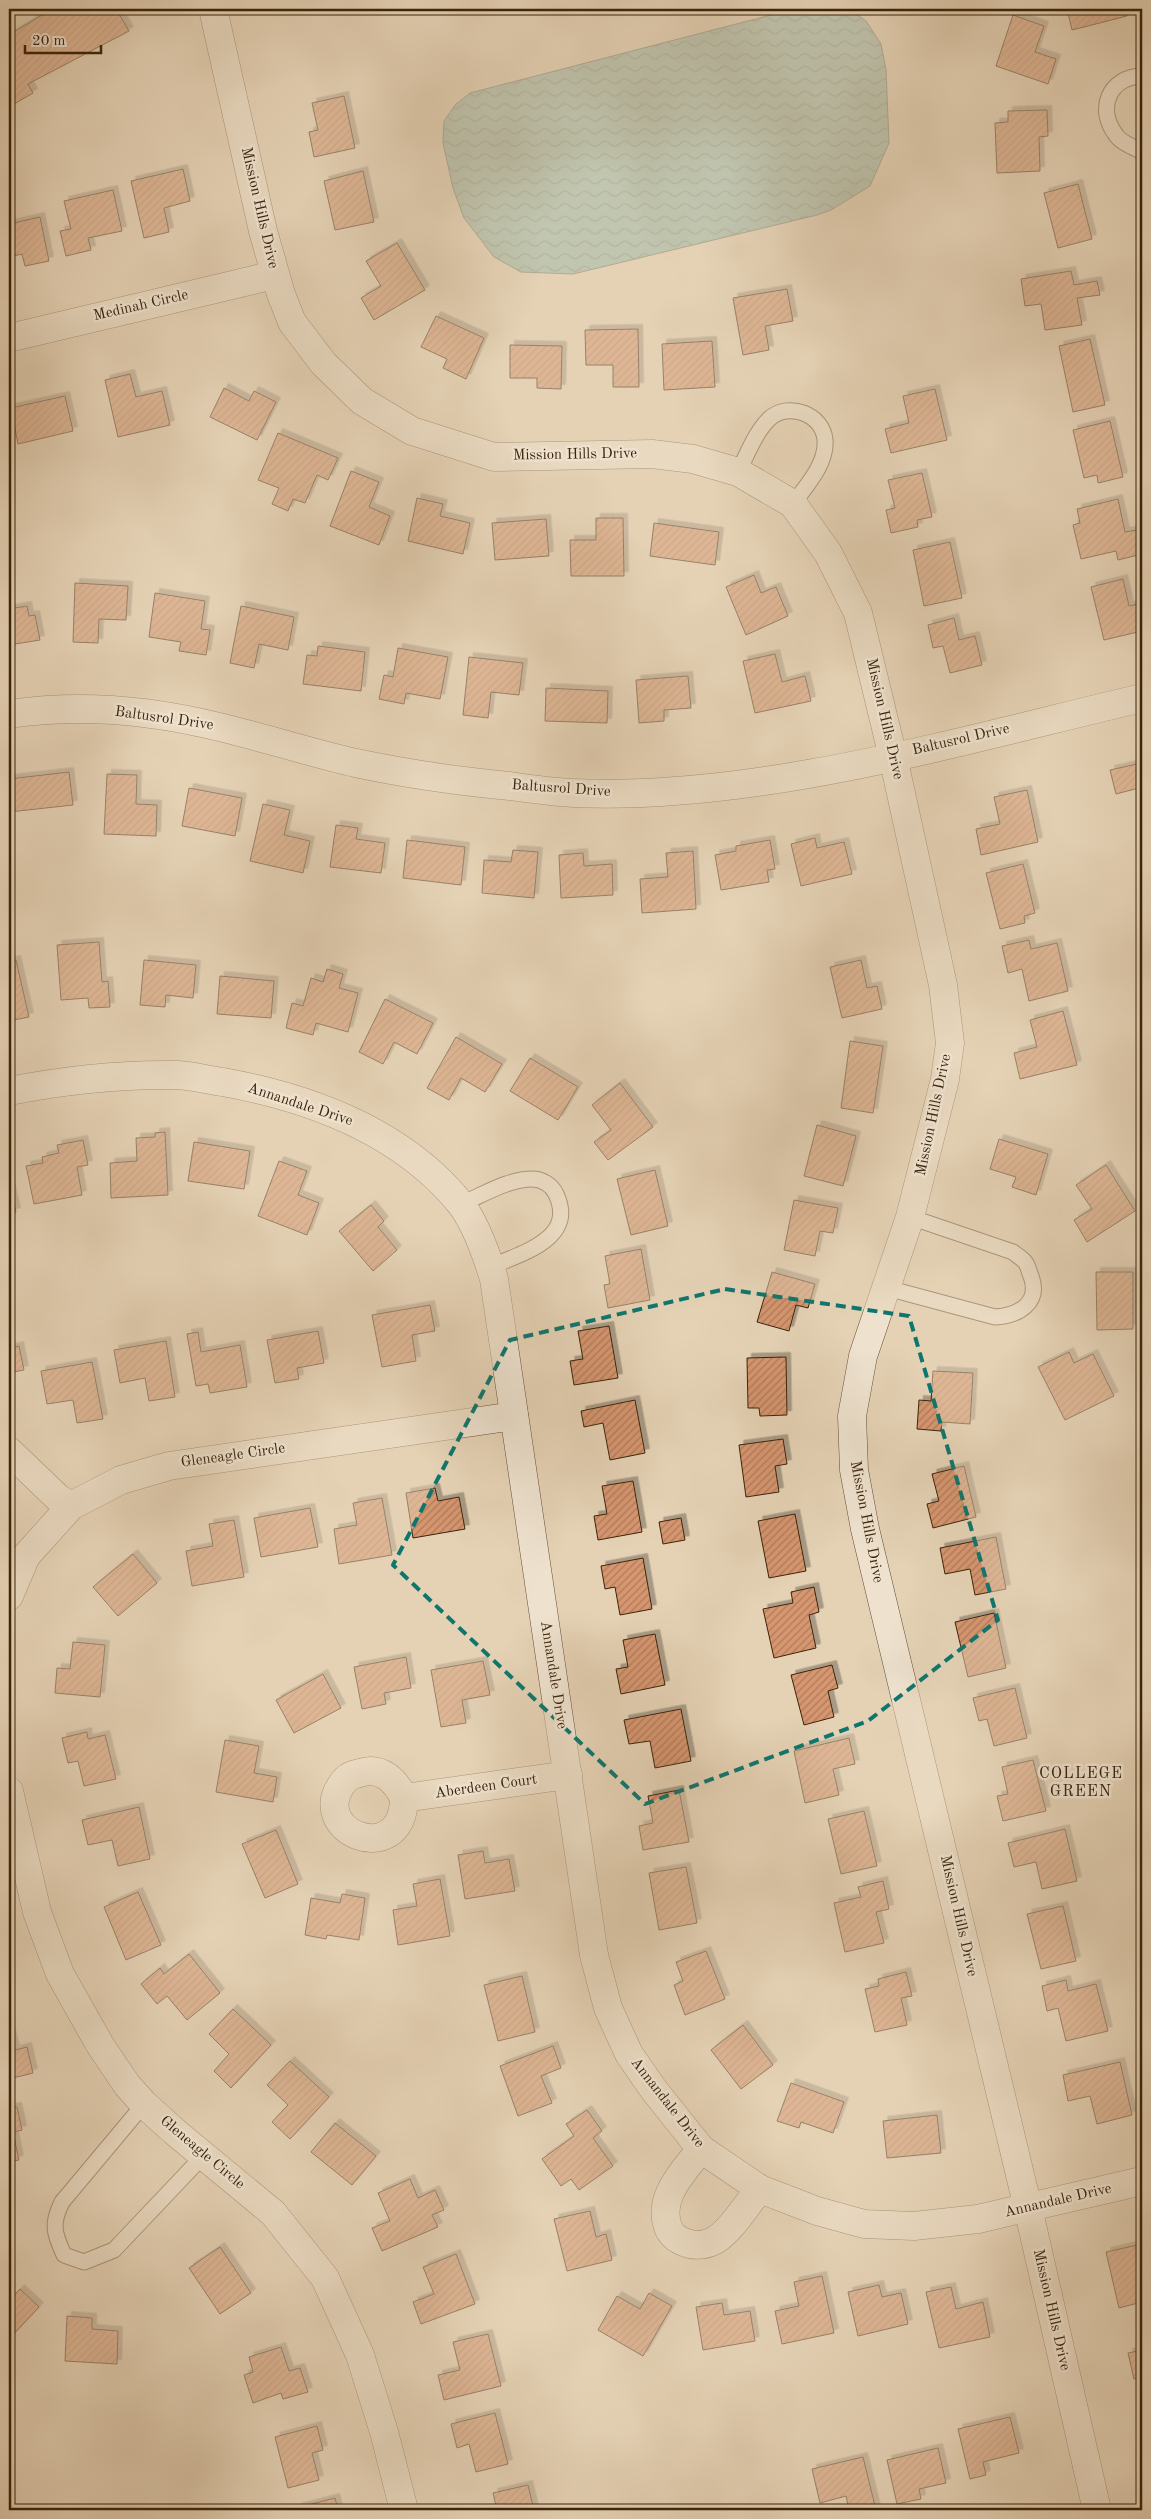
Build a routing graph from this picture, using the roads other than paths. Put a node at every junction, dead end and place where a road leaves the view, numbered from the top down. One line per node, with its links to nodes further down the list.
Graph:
1 (213, 9): 4 (street, Mission Hills Drive)
2 (1142, 76): 3 (lane)
3 (1142, 152)
4 (274, 275): 5 (street, Medinah Circle); 6 (street, Mission Hills Drive)
5 (9, 338)
6 (738, 472): 7 (street, Mission Hills Drive); 7 (lane)
7 (793, 504): 10 (street, Mission Hills Drive)
8 (1142, 698): 10 (street, Baltusrol Drive)
9 (9, 714): 10 (street, Baltusrol Drive)
10 (893, 757): 13 (street, Mission Hills Drive)
11 (9, 1091): 12 (street, Annandale Drive)
12 (461, 1204): 14 (street, Annandale Drive); 14 (lane)
13 (910, 1217): 15 (street, Mission Hills Drive); 15 (lane)
14 (490, 1267): 16 (street, Annandale Drive)
15 (888, 1288): 29 (street, Mission Hills Drive)
16 (514, 1416): 18 (street, Gleneagle Circle); 21 (street, Annandale Drive)
17 (9, 1452): 18 (street)
18 (71, 1506): 19 (street, Gleneagle Circle)
19 (18, 1549): 20 (street, Gleneagle Circle)
20 (9, 1596)
21 (568, 1774): 23 (street, Aberdeen Court); 25 (street, Annandale Drive)
22 (9, 1791): 24 (street, Gleneagle Circle)
23 (404, 1798)
24 (144, 2104): 26 (street, Gleneagle Circle); 26 (lane)
25 (701, 2149): 28 (street, Annandale Drive); 28 (street)
26 (204, 2155): 30 (street, Gleneagle Circle)
27 (1142, 2181): 29 (street, Annandale Drive)
28 (760, 2189): 29 (street, Annandale Drive)
29 (1028, 2208): 31 (street, Mission Hills Drive)
30 (404, 2510)
31 (1096, 2510)

